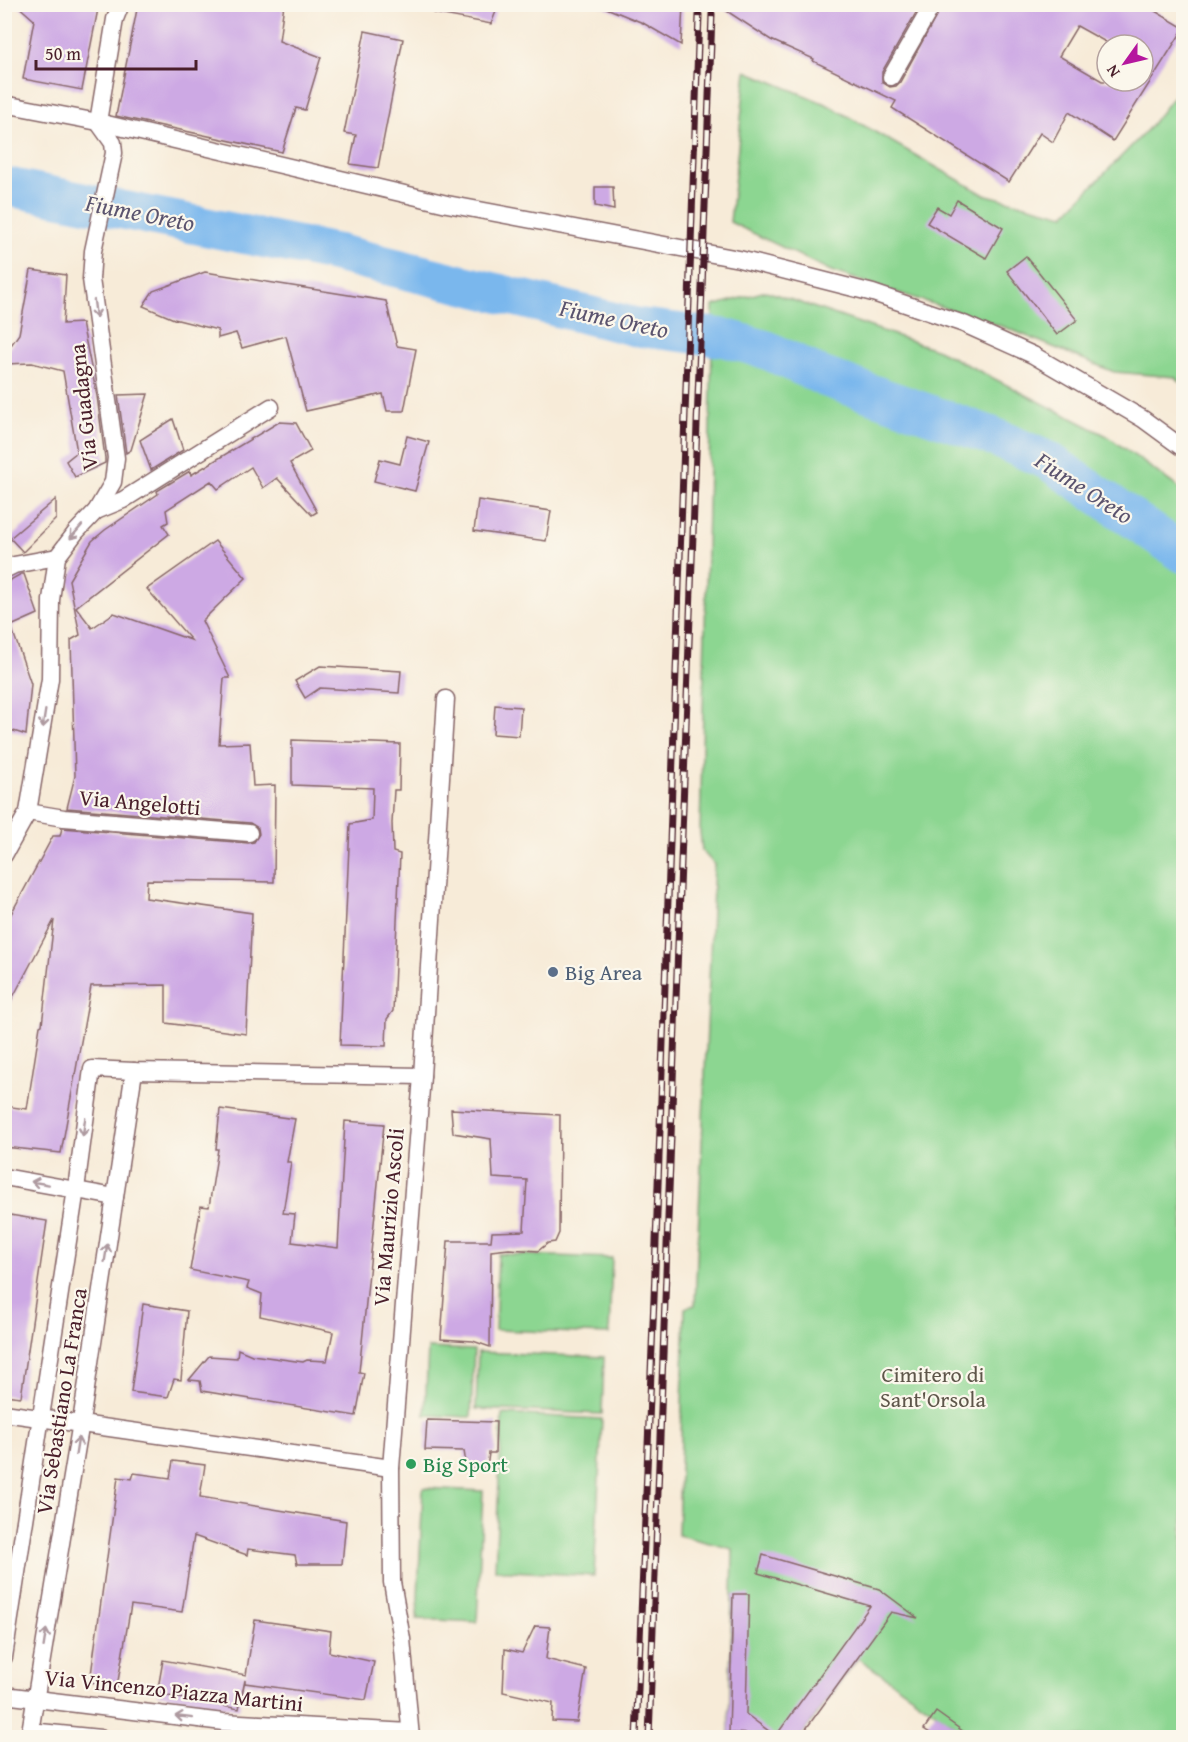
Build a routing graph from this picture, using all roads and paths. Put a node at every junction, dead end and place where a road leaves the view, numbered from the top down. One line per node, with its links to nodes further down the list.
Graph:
1 (121, 4): 5 (street)
2 (933, 4): 3 (street)
3 (891, 78)
4 (4, 104): 5 (street)
5 (98, 122): 7 (street); 8 (street, Via Guadagna, one-way to 8)
6 (271, 407): 8 (street)
7 (1184, 449)
8 (96, 511): 9 (street, Via Guadagna, one-way to 9)
9 (57, 556): 10 (street); 12 (street, one-way to 12)
10 (4, 570)
11 (446, 699): 16 (street, Via Maurizio Ascoli)
12 (28, 812): 13 (street, Via Angelotti); 14 (street)
13 (249, 833)
14 (4, 855)
15 (134, 1071): 16 (street); 18 (street, Via Sebastiano La Franca, one-way to 18); 19 (street, Via Sebastiano La Franca)
16 (422, 1076): 23 (street, Via Maurizio Ascoli)
17 (4, 1176): 18 (street, one-way to 17)
18 (76, 1189): 19 (street); 21 (street, Via Sebastiano La Franca)
19 (115, 1197): 22 (street, Via Sebastiano La Franca, one-way to 19)
20 (4, 1413): 21 (street)
21 (41, 1420): 22 (street); 24 (street, Via Sebastiano La Franca)
22 (81, 1422): 23 (street); 26 (street, Via Sebastiano La Franca, one-way to 22)
23 (391, 1468): 28 (street, Via Maurizio Ascoli)
24 (4, 1657)
25 (4, 1695): 26 (street, Via Vincenzo Piazza Martini)
26 (36, 1698): 27 (street, Via Sebastiano La Franca); 28 (street, Via Vincenzo Piazza Martini, one-way to 26)
27 (29, 1734): 29 (street)
28 (410, 1735)
29 (100, 1737)

